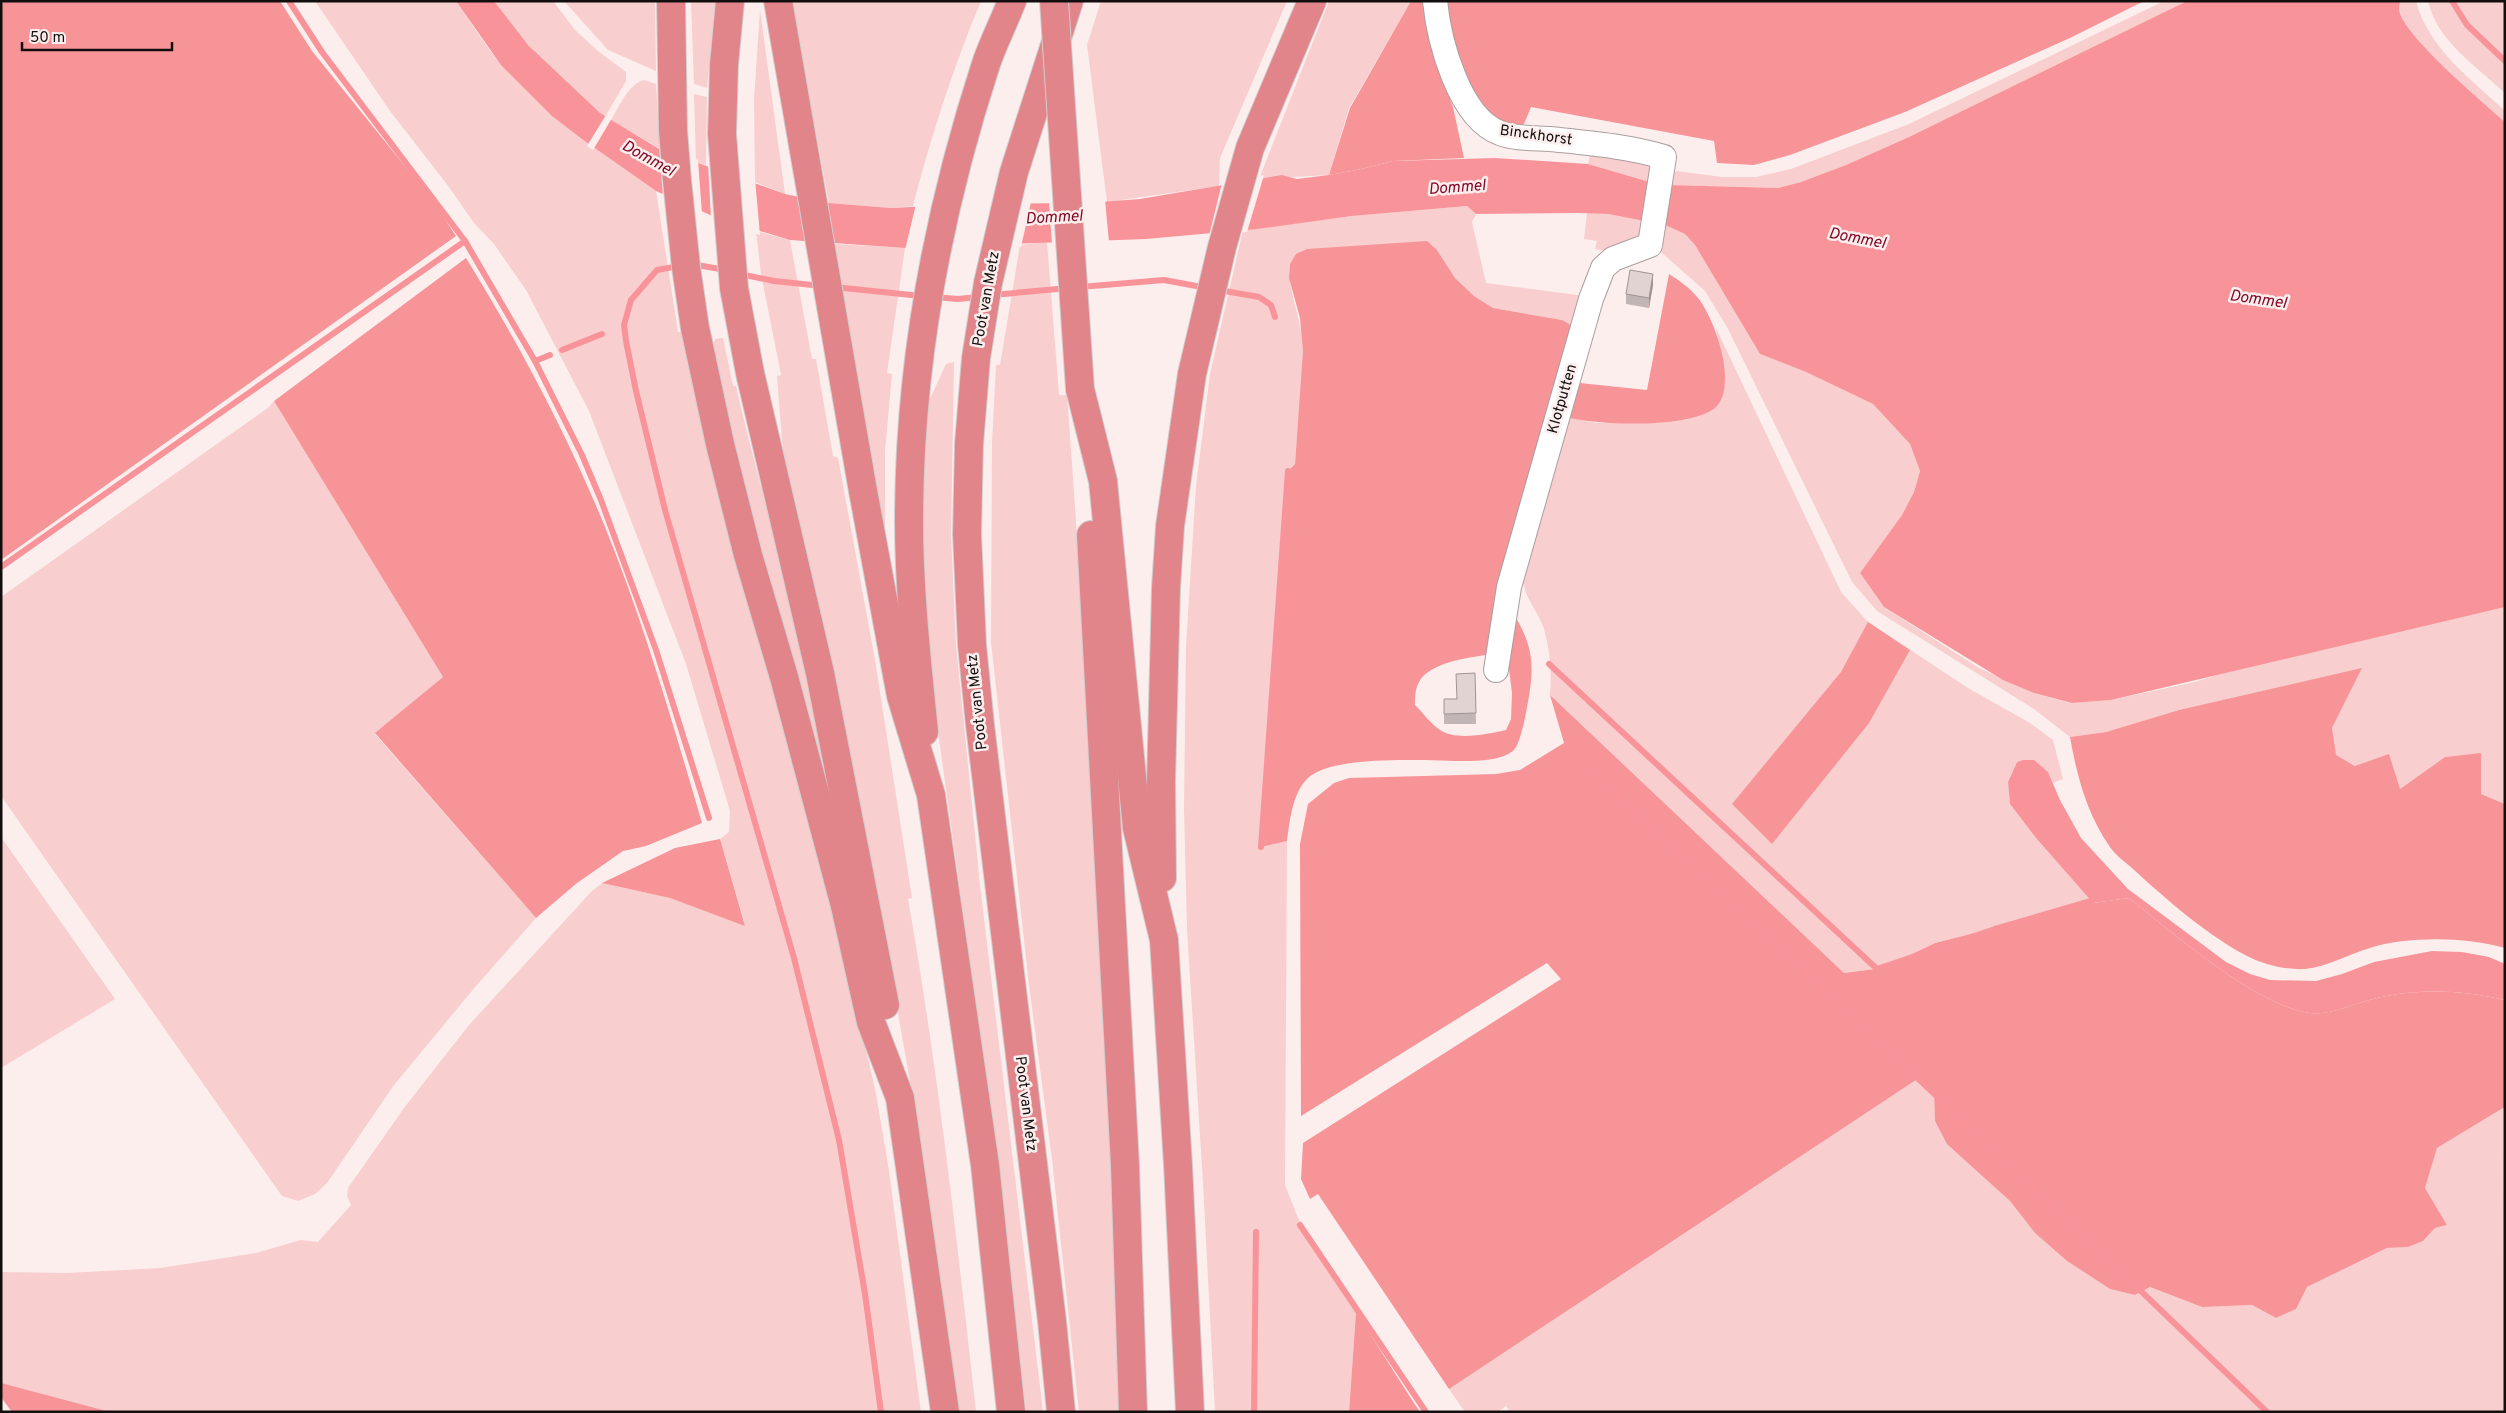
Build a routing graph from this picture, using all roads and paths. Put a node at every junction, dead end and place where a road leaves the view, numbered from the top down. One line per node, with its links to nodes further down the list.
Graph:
1 (730, 1): 14 (highway)
2 (778, 1): 12 (highway)
3 (1012, 1): 12 (highway)
4 (1054, 1): 10 (highway, bridge)
5 (1069, 1): 17 (highway, Poot van Metz)
6 (1312, 1): 13 (highway)
7 (1435, 1): 9 (street, Binckhorst)
8 (671, 5): 14 (highway)
9 (1663, 164): 11 (street, Klotputten)
10 (1080, 389): 13 (highway); 18 (highway)
11 (1496, 670)
12 (931, 795): 16 (highway)
13 (1164, 940): 19 (highway)
14 (900, 1098): 15 (highway)
15 (944, 1412)
16 (1011, 1412)
17 (1060, 1412)
18 (1132, 1412)
19 (1190, 1412)

